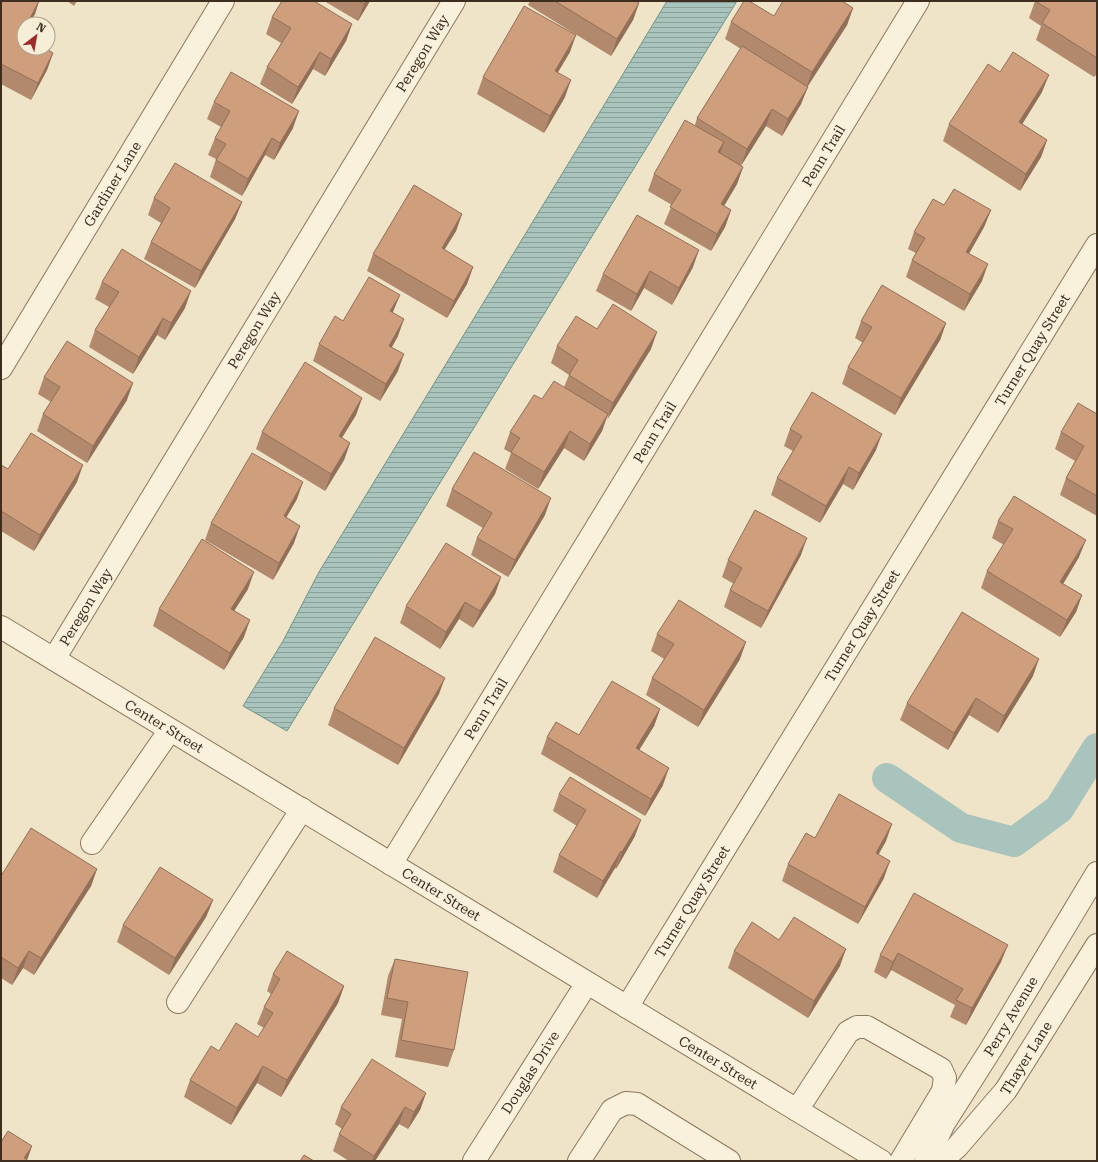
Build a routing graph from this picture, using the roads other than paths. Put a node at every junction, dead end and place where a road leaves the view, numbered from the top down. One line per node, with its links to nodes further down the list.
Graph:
1 (223, 1): 5 (street, Gardiner Lane)
2 (454, 1): 7 (street, Peregon Way)
3 (918, 1): 11 (street, Penn Trail)
4 (1097, 245): 16 (street, Turner Quay Street)
5 (1, 368)
6 (1, 627): 7 (street, Center Street)
7 (54, 659): 8 (street, Center Street)
8 (170, 730): 9 (street, Center Street); 10 (street)
9 (302, 809): 11 (street, Center Street); 15 (street)
10 (92, 843)
11 (391, 864): 14 (street, Center Street)
12 (1097, 873): 23 (street, Perry Avenue)
13 (1097, 945): 24 (street, Thayer Lane)
14 (588, 983): 16 (street, Center Street); 18 (street, Douglas Drive)
15 (178, 1002)
16 (627, 1007): 17 (street, Center Street)
17 (797, 1110): 21 (street, Center Street); 22 (street)
18 (474, 1161)
19 (579, 1161): 20 (street)
20 (729, 1161)
21 (881, 1161)
22 (901, 1161)
23 (926, 1161)
24 (941, 1161)

